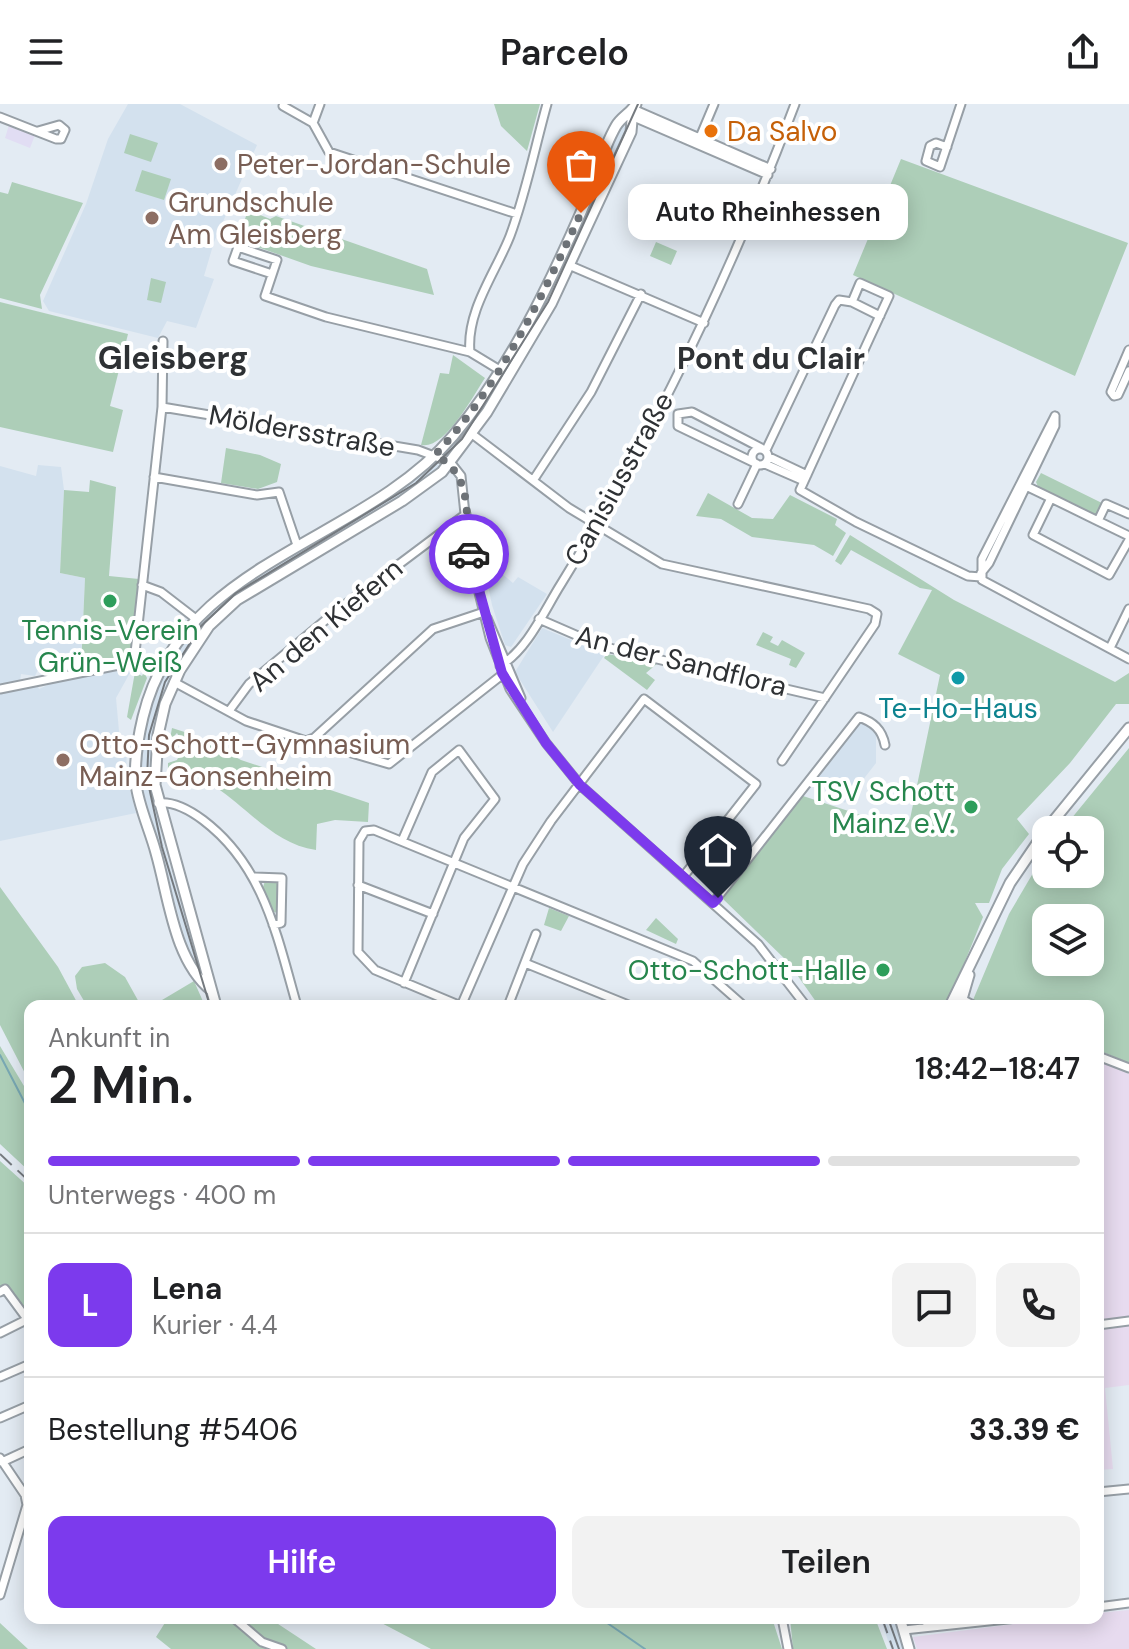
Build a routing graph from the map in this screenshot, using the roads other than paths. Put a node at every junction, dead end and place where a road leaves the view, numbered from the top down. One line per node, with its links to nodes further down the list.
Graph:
1 (320, 104): 9 (street)
2 (547, 104): 14 (street)
3 (714, 104): 11 (street)
4 (795, 104): 13 (street, Canisiusstraße)
5 (961, 104): 12 (street)
6 (283, 106): 9 (street)
7 (632, 111): 11 (street); 15 (main road); 24 (main road)
8 (0, 117): 10 (street)
9 (313, 123): 14 (street)
10 (38, 131)
11 (698, 141): 13 (street)
12 (947, 147)
13 (770, 172): 20 (street, Canisiusstraße)
14 (517, 214): 23 (street)
15 (571, 266): 17 (street); 27 (main road)
16 (272, 274): 16 (street); 23 (street)
17 (641, 294): 20 (street); 31 (street)
18 (852, 302): 19 (street); 19 (street); 28 (street)
19 (880, 316): 32 (street)
20 (704, 323): 39 (street, Canisiusstraße)
21 (163, 341): 26 (street)
22 (1129, 350): 25 (street)
23 (470, 352): 24 (street)
24 (498, 369): 29 (main road)
25 (1129, 371)
26 (162, 407): 29 (street, Möldersstraße); 30 (street)
27 (472, 434): 29 (main road); 31 (street)
28 (764, 457): 28 (street); 32 (street); 35 (street)
29 (442, 458): 36 (street); 41 (main road); 53 (main road)
30 (154, 477): 41 (street); 43 (street)
31 (534, 479): 39 (street)
32 (803, 482): 42 (street)
33 (1023, 485): 33 (street); 34 (street); 42 (street)
34 (1051, 498): 38 (street); 40 (street)
35 (738, 504)
36 (466, 514): 45 (street); 56 (street, An den Kiefern)
37 (1129, 514): 38 (street)
38 (1098, 521): 40 (street)
39 (596, 525): 47 (street, Canisiusstraße); 55 (street)
40 (1129, 538)
41 (297, 545): 46 (main road)
42 (981, 575): 48 (street)
43 (142, 585): 46 (street); 50 (street)
44 (1129, 609): 48 (street)
45 (484, 612): 51 (street); 58 (street)
46 (196, 619): 52 (main road)
47 (539, 619): 51 (street, Canisiusstraße); 55 (street, An der Sandflora)
48 (1110, 648): 49 (street)
49 (1129, 659)
50 (134, 662): 52 (street); 54 (street)
51 (504, 668): 58 (street, Canisiusstraße); 61 (street)
52 (158, 674): 77 (main road)
53 (174, 682): 56 (street); 62 (main road)
54 (0, 689)
55 (825, 698): 60 (street)
56 (229, 711): 58 (street)
57 (1129, 728): 63 (main road)
58 (314, 738)
59 (885, 745): 71 (street)
60 (782, 761)
61 (580, 785): 68 (street); 68 (street); 70 (street)
62 (158, 803): 67 (street); 75 (main road)
63 (1057, 816)
64 (402, 841): 66 (street); 66 (street); 69 (street)
65 (1032, 851): 88 (main road)
66 (454, 862): 70 (street); 72 (street)
67 (255, 877): 73 (street); 73 (street)
68 (683, 877): 71 (street)
69 (358, 885): 72 (street); 78 (street)
70 (511, 886): 83 (street); 86 (street)
71 (713, 903): 87 (street)
72 (433, 914): 78 (street)
73 (273, 925): 81 (street)
74 (536, 934): 76 (street)
75 (202, 958): 77 (main road); 79 (main road)
76 (525, 963): 84 (street); 85 (street)
77 (187, 965): 79 (main road)
78 (404, 983): 82 (street)
79 (211, 990): 80 (main road)
80 (214, 1000)
81 (295, 1000)
82 (446, 1000)
83 (464, 1000)
84 (510, 1000)
85 (616, 1000)
86 (738, 1000)
87 (801, 1000)
88 (956, 1000)
89 (1104, 1058): 90 (street)
90 (1129, 1068)
91 (0, 1292): 92 (street)
92 (24, 1314)
93 (1129, 1321): 95 (street)
94 (24, 1323): 96 (street)
95 (1104, 1324)
96 (0, 1333)
97 (24, 1367): 98 (street)
98 (0, 1377)
99 (24, 1408): 100 (street)
100 (0, 1418)
101 (24, 1451): 102 (street)
102 (1, 1460): 103 (street)
103 (24, 1489)
104 (1129, 1489): 105 (street)
105 (1104, 1491)
106 (24, 1527): 107 (street)
107 (0, 1595)
108 (1129, 1603): 109 (street)
109 (1104, 1606)
110 (241, 1624): 117 (street)
111 (783, 1624): 118 (street)
112 (902, 1624): 116 (main road)
113 (931, 1624): 115 (street)
114 (954, 1624): 115 (street)
115 (938, 1627): 116 (street)
116 (904, 1630): 119 (main road)
117 (282, 1649)
118 (788, 1649)
119 (909, 1649)

